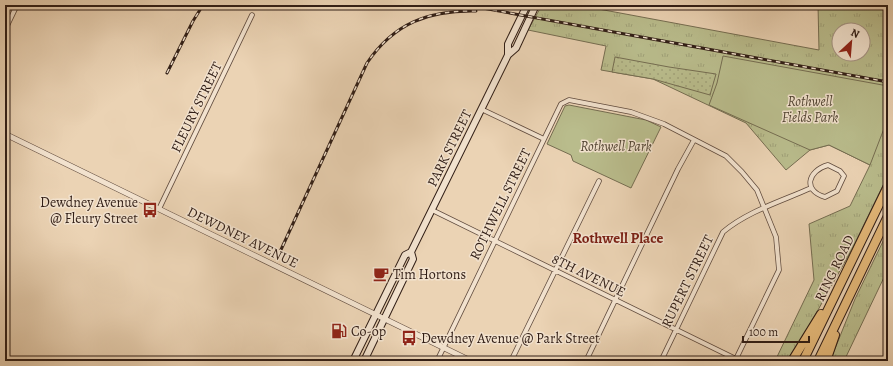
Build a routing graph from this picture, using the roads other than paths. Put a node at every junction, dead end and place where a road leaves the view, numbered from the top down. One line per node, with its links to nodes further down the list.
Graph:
1 (17, 5): 5 (street)
2 (527, 5): 6 (main road, PARK STREET)
3 (536, 5): 6 (main road, PARK STREET)
4 (252, 15): 15 (street, FLEURY STREET)
5 (5, 30)
6 (508, 55): 7 (main road, PARK STREET)
7 (482, 109): 9 (street); 16 (main road, PARK STREET)
8 (5, 134): 15 (street, DEWDNEY AVENUE)
9 (544, 139): 10 (street, ROTHWELL STREET); 18 (street, ROTHWELL STREET)
10 (694, 140): 14 (street, ROTHWELL STREET); 22 (street)
11 (599, 181): 20 (street)
12 (888, 186): 21 (highway, RING ROAD)
13 (811, 188): 13 (street); 14 (street, RUPERT STREET)
14 (765, 208): 26 (street, RUPERT STREET); 29 (street, ROTHWELL STREET)
15 (159, 209): 24 (street, DEWDNEY AVENUE)
16 (432, 210): 18 (street, 8TH AVENUE); 19 (main road, PARK STREET)
17 (888, 216): 23 (highway, RING ROAD)
18 (495, 241): 20 (street, 8TH AVENUE); 27 (street, ROTHWELL STREET)
19 (411, 252): 24 (main road, PARK STREET); 25 (main road, PARK STREET)
20 (556, 270): 22 (street, 8TH AVENUE); 34 (street)
21 (844, 276): 37 (highway); 38 (highway, RING ROAD)
22 (615, 300): 26 (street, 8TH AVENUE); 35 (street)
23 (847, 302): 39 (highway, RING ROAD); 40 (highway)
24 (376, 315): 25 (street, DEWDNEY AVENUE); 30 (main road, PARK STREET)
25 (385, 319): 27 (street, DEWDNEY AVENUE); 31 (main road, PARK STREET)
26 (676, 329): 29 (street, 8TH AVENUE); 36 (street, RUPERT STREET)
27 (443, 347): 32 (street, ROTHWELL STREET); 33 (street, DEWDNEY AVENUE)
28 (888, 354): 41 (street)
29 (736, 360)
30 (353, 361)
31 (364, 361)
32 (437, 361)
33 (472, 361)
34 (511, 361)
35 (586, 361)
36 (661, 361)
37 (792, 361)
38 (803, 361)
39 (818, 361)
40 (826, 361)
41 (885, 361)

